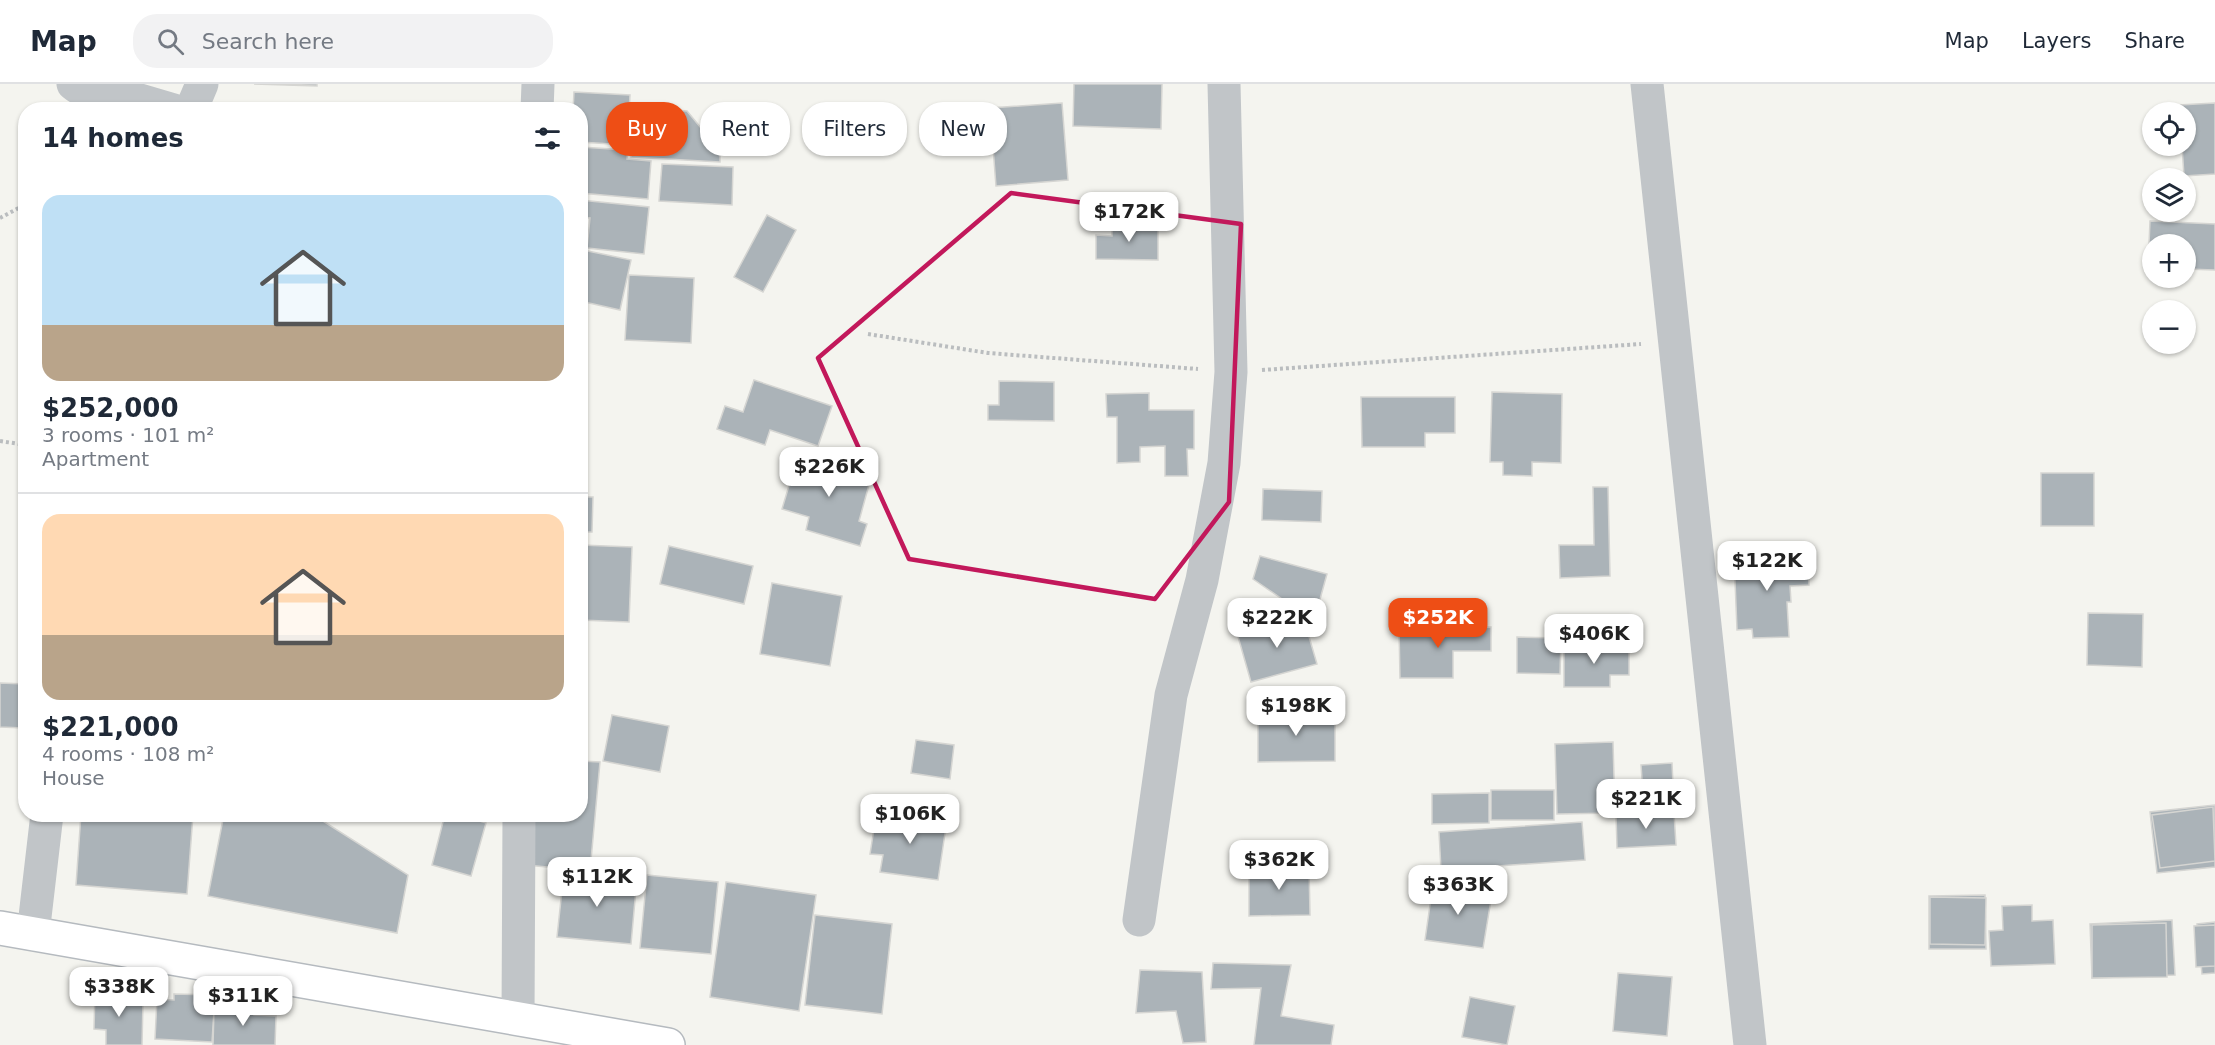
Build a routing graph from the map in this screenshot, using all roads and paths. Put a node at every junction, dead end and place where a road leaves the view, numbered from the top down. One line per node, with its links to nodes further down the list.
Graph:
1 (73, 84): 6 (street)
2 (202, 84): 7 (street)
3 (538, 84): 8 (street)
4 (1224, 84): 13 (street)
5 (1647, 84): 12 (street)
6 (147, 102)
7 (194, 102)
8 (537, 102)
9 (18, 208): 10 (path)
10 (0, 218)
11 (868, 334): 13 (path)
12 (1675, 342): 13 (path); 23 (street)
13 (1231, 372): 18 (street)
14 (0, 441): 15 (path)
15 (18, 444)
16 (46, 822): 20 (street)
17 (519, 822): 21 (street)
18 (1139, 920)
19 (0, 928): 20 (main road)
20 (33, 934): 21 (main road)
21 (518, 1019): 22 (main road)
22 (668, 1045)
23 (1750, 1045)

